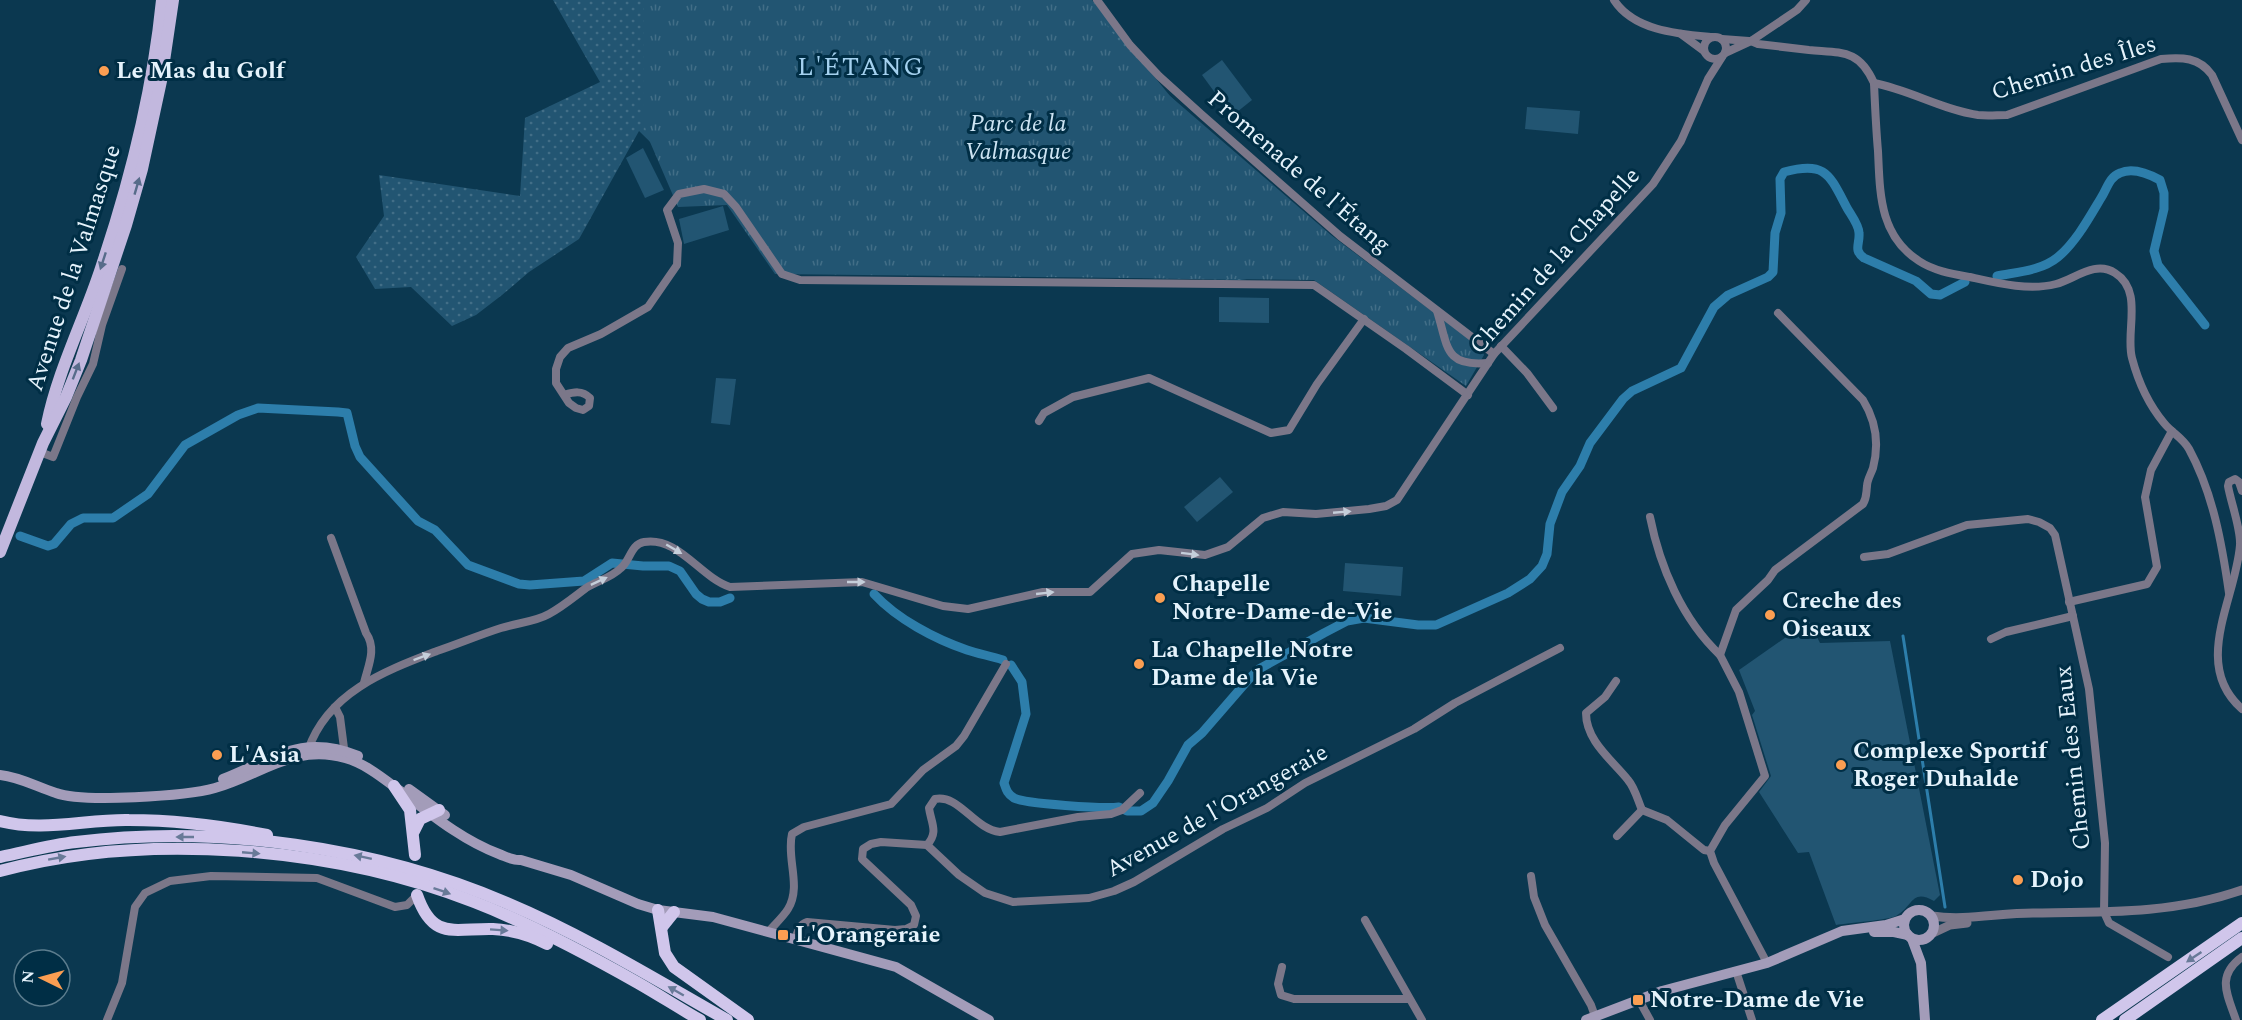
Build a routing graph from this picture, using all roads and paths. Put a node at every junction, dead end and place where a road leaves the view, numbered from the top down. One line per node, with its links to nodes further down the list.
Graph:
1 (162, 0): 27 (main road, Avenue de la Valmasque, one-way to 27)
2 (173, 0): 27 (main road, Avenue de la Valmasque, one-way to 2)
3 (1097, 0): 16 (street, Promenade de l'Étang)
4 (1614, 0): 6 (street)
5 (1806, 0): 9 (street)
6 (1681, 34): 7 (street); 10 (street)
7 (1712, 37): 8 (street); 10 (street)
8 (1722, 39): 9 (street); 11 (street)
9 (1753, 42): 11 (street); 13 (street)
10 (1706, 54): 11 (street); 12 (street, Chemin de la Chapelle)
11 (1723, 55): 12 (street, Chemin de la Chapelle)
12 (1708, 79): 19 (street, Chemin de la Chapelle)
13 (1874, 83): 14 (street, Chemin des Îles); 26 (street)
14 (2242, 140)
15 (122, 269): 27 (street)
16 (1436, 310): 20 (street, Promenade de l'Étang); 21 (street)
17 (1778, 313): 38 (street)
18 (1364, 319): 22 (street); 23 (street); 25 (street)
19 (1501, 345): 20 (street, Chemin de la Chapelle); 24 (street)
20 (1494, 354): 21 (street, Chemin de la Chapelle)
21 (1488, 363): 23 (street, Chemin de la Chapelle)
22 (564, 395)
23 (1467, 395): 41 (street, Chemin de la Chapelle, one-way to 23)
24 (1553, 408)
25 (1039, 421)
26 (2172, 432): 33 (street); 34 (street)
27 (41, 447): 31 (main road, Avenue de la Valmasque)
28 (2242, 491): 33 (street)
29 (1650, 517): 38 (street)
30 (331, 538): 41 (street)
31 (0, 552)
32 (1864, 557): 34 (street, Chemin des Eaux)
33 (2229, 593): 43 (street)
34 (2069, 602): 35 (street, Chemin des Eaux)
35 (2073, 616): 36 (street); 65 (street, Chemin des Eaux)
36 (1991, 639)
37 (1560, 648): 54 (street, Avenue de l'Orangeraie)
38 (1720, 655): 56 (street)
39 (1006, 664): 72 (street)
40 (1616, 681): 49 (street)
41 (366, 682): 42 (street, Chemin de la Chapelle)
42 (335, 707): 44 (street, Chemin de la Chapelle); 45 (street)
43 (2242, 709)
44 (308, 750): 45 (main road); 46 (main road)
45 (345, 754): 47 (main road); 50 (main road)
46 (0, 775)
47 (394, 786): 50 (main road); 52 (highway)
48 (1140, 794): 54 (street)
49 (1642, 810): 53 (street); 56 (street)
50 (435, 812): 52 (highway); 63 (main road)
51 (0, 821): 55 (highway)
52 (414, 832): 57 (highway)
53 (1617, 836)
54 (927, 845): 77 (street)
55 (326, 850): 58 (highway, one-way to 58); 90 (highway, one-way to 55)
56 (1710, 851): 80 (street)
57 (415, 855)
58 (0, 857)
59 (0, 871): 86 (highway, one-way to 86)
60 (1531, 876): 87 (street)
61 (2242, 890): 65 (street)
62 (417, 895): 86 (highway, one-way to 86); 88 (street)
63 (658, 910): 64 (main road); 71 (highway)
64 (674, 912): 71 (highway); 72 (main road)
65 (2104, 912): 66 (street); 78 (street)
66 (2065, 914): 67 (street); 73 (street)
67 (1932, 916): 68 (main road); 73 (main road)
68 (1905, 919): 74 (main road); 75 (main road)
69 (1365, 920): 84 (street)
70 (2242, 923): 97 (highway, one-way to 97)
71 (662, 927): 91 (highway)
72 (769, 931): 77 (main road)
73 (1930, 936): 75 (main road); 81 (main road)
74 (1829, 937): 75 (main road); 80 (main road)
75 (1910, 937): 81 (main road)
76 (2242, 938): 98 (highway)
77 (795, 939): 92 (main road)
78 (2168, 957)
79 (2242, 957): 99 (street)
80 (1767, 963): 83 (main road)
81 (1921, 963): 96 (main road)
82 (1282, 967): 84 (street)
83 (1736, 971): 85 (main road); 95 (street)
84 (1409, 999): 93 (street)
85 (1640, 1000): 87 (main road); 94 (street)
86 (673, 1005): 89 (highway)
87 (1593, 1019)
88 (107, 1020)
89 (700, 1020)
90 (727, 1020)
91 (748, 1020)
92 (989, 1020)
93 (1422, 1020)
94 (1650, 1020)
95 (1752, 1020)
96 (1925, 1020)
97 (2102, 1020)
98 (2125, 1020)
99 (2236, 1020)

